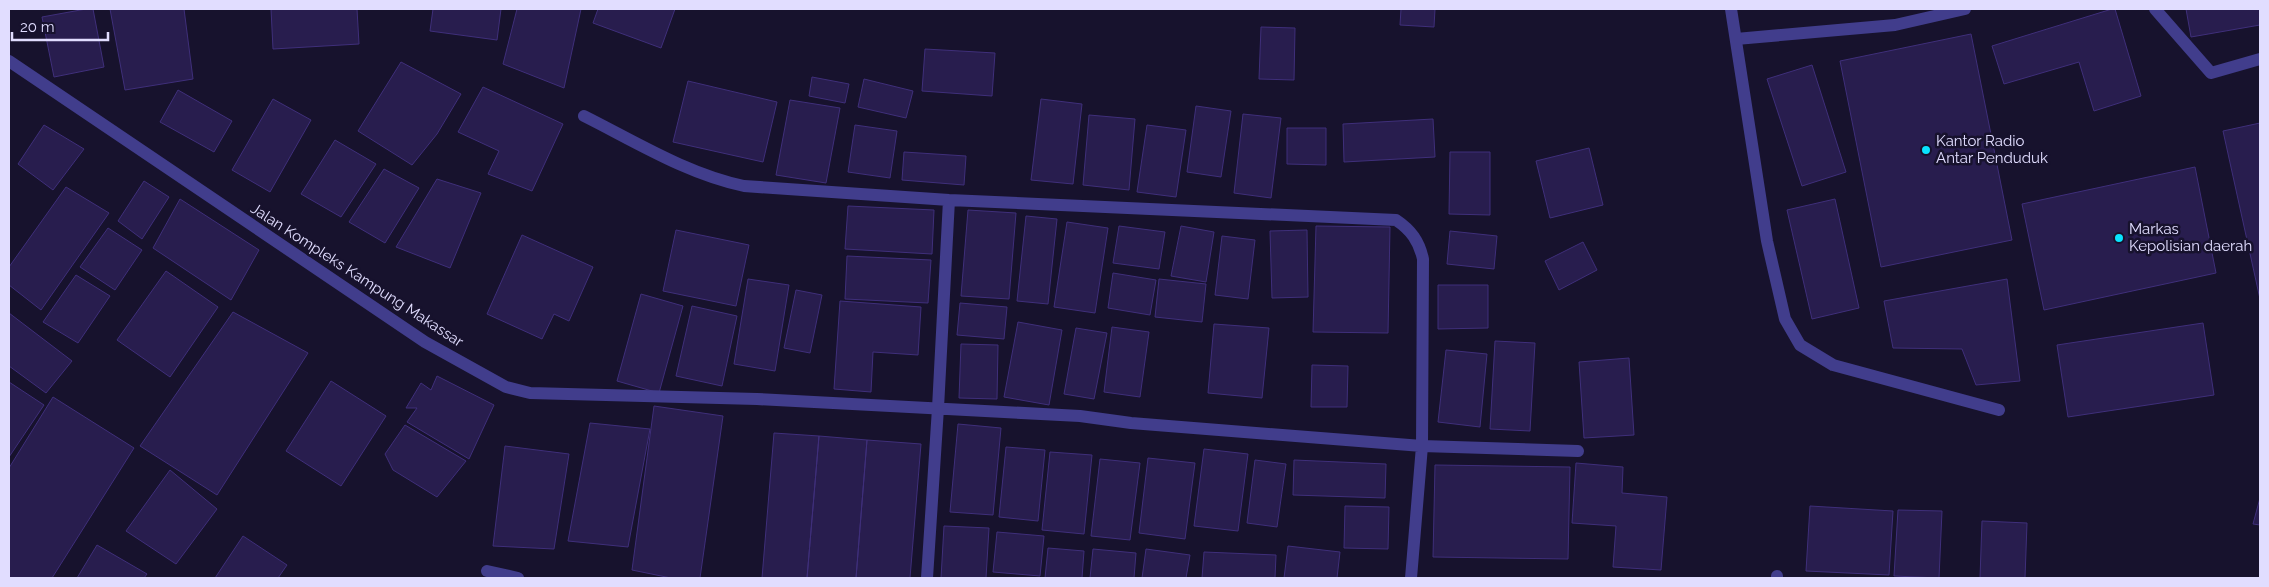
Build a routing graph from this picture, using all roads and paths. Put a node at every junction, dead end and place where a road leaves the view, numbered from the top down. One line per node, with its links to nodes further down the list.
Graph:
1 (1730, 9): 4 (street)
2 (1965, 9): 4 (street)
3 (2154, 9): 5 (street)
4 (1736, 39): 10 (street)
5 (2260, 59)
6 (9, 61): 9 (street, Jalan Kompleks Kampung Makassar)
7 (584, 116): 8 (street)
8 (948, 200): 9 (street); 11 (street)
9 (938, 408): 11 (street, Jalan Kompleks Kampung Makassar); 15 (street)
10 (1999, 410)
11 (1422, 446): 12 (street, Jalan Kompleks Kampung Makassar); 16 (street)
12 (1578, 451)
13 (487, 571): 14 (street)
14 (518, 578)
15 (927, 578)
16 (1410, 578)

